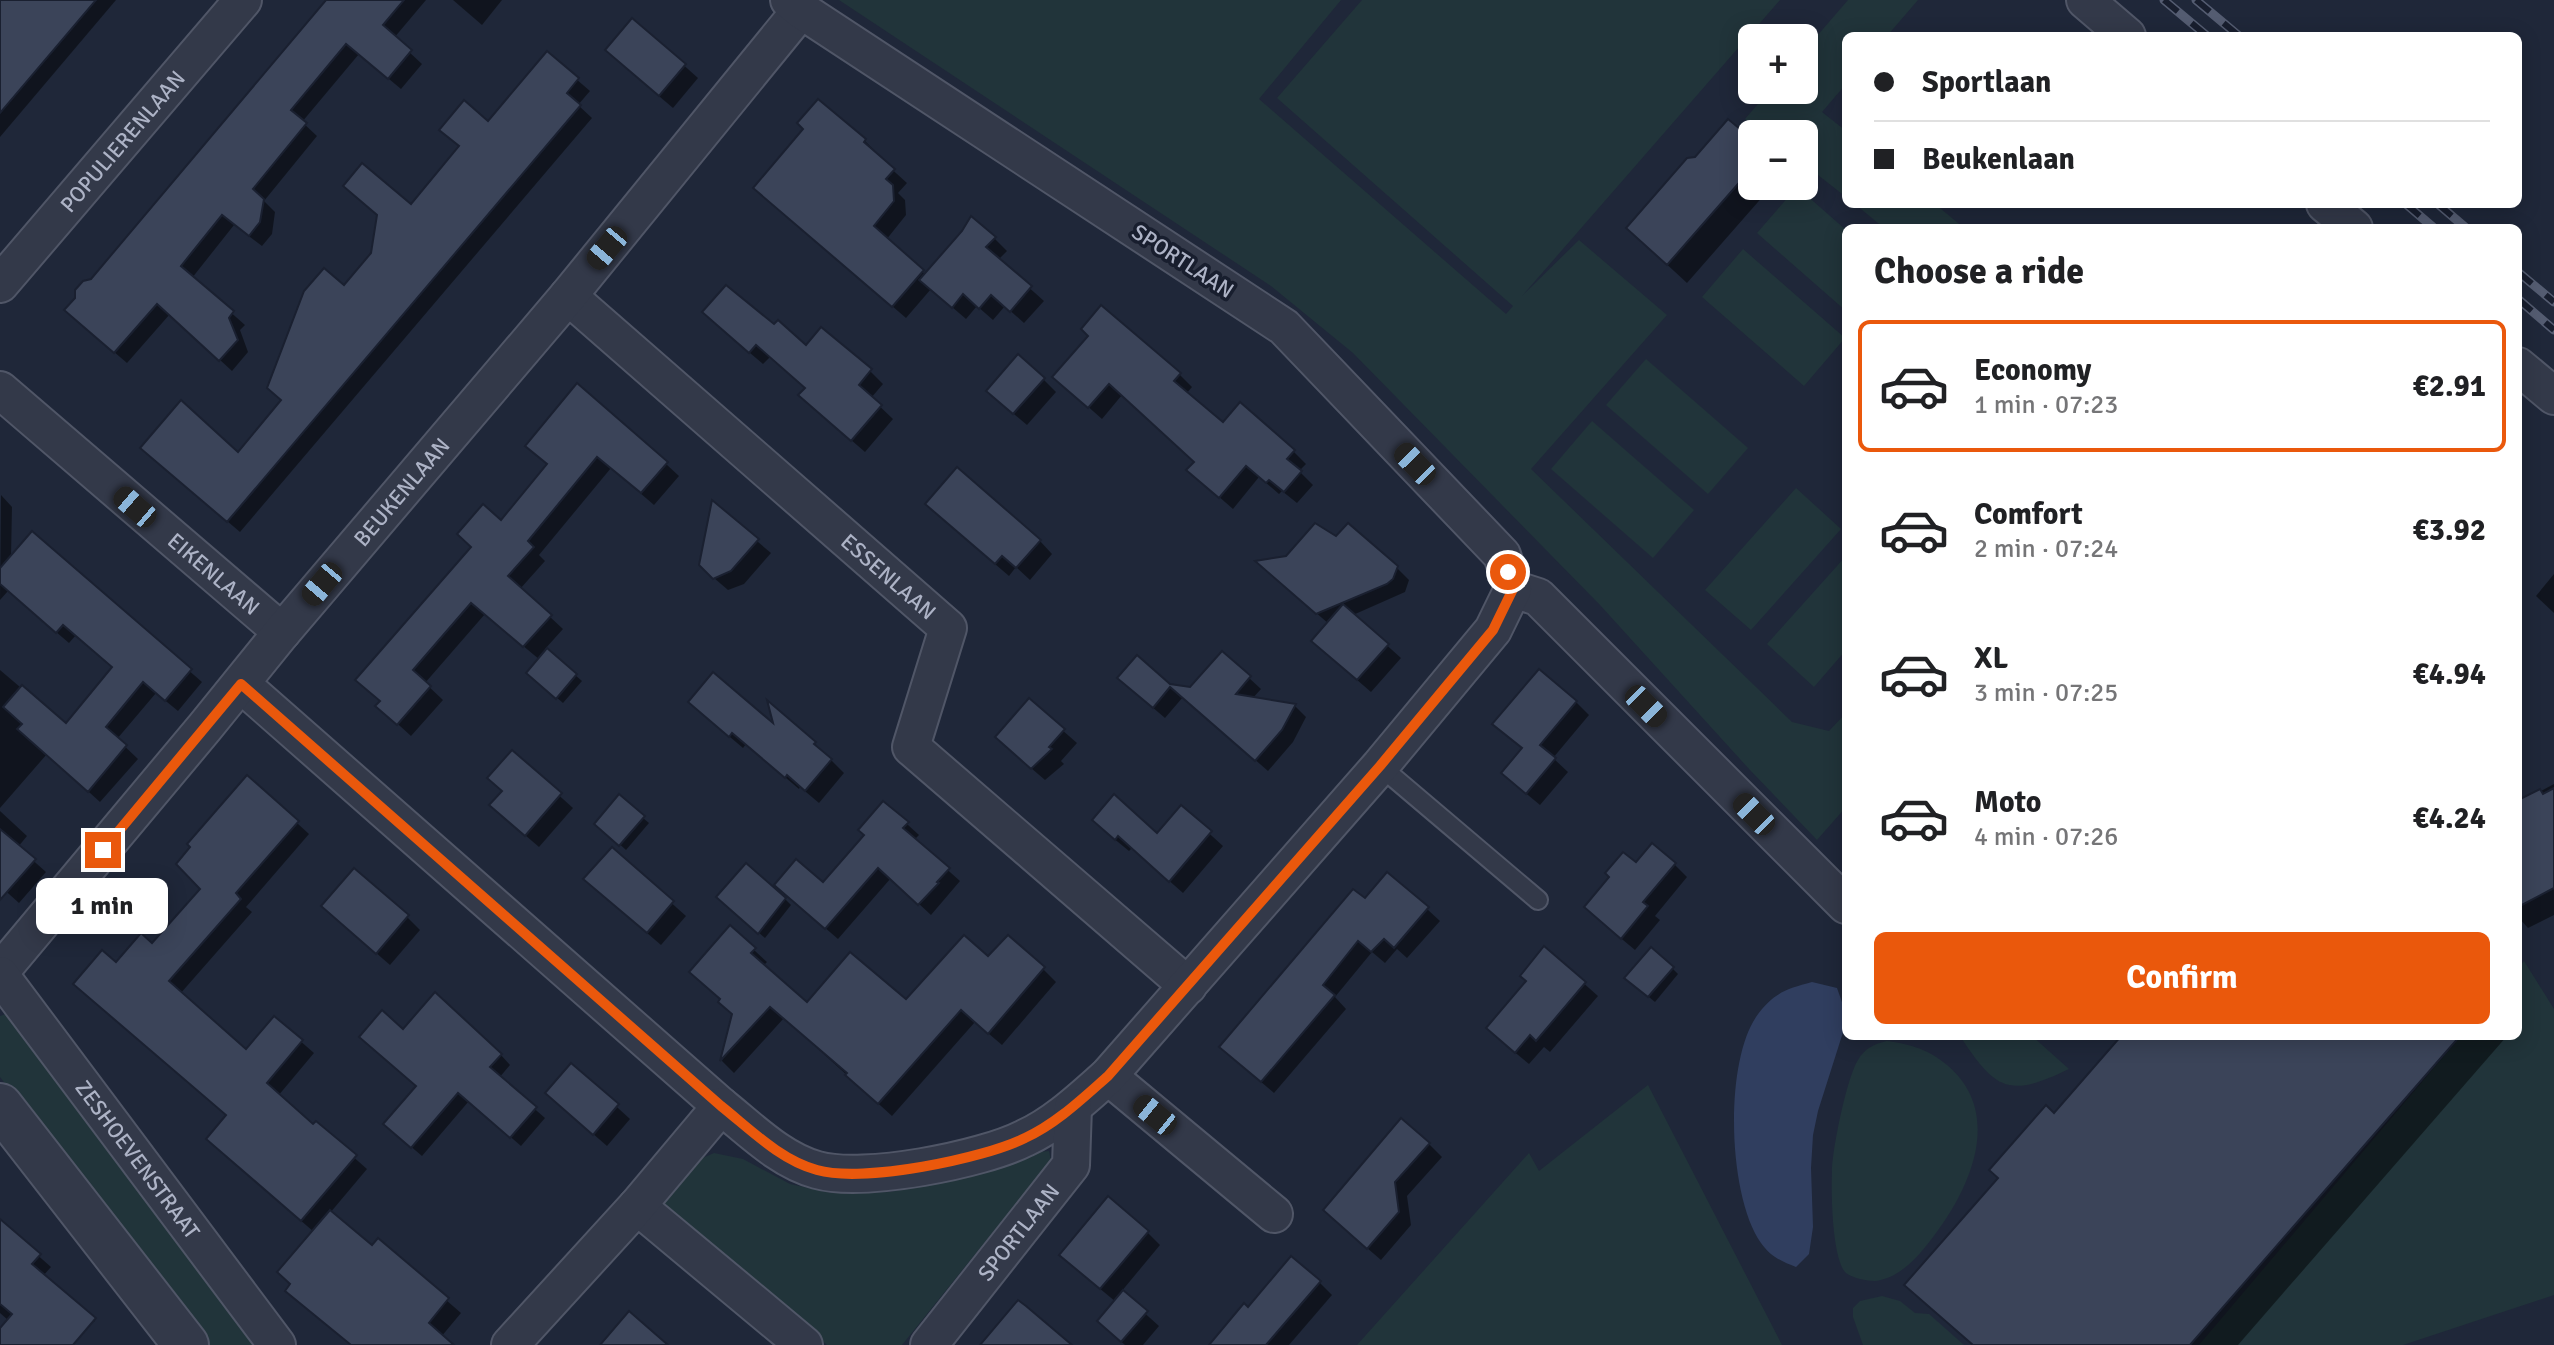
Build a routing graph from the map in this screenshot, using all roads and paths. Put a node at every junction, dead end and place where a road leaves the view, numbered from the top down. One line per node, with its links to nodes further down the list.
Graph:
1 (243, 0): 7 (street, POPULIERENLAAN)
2 (2085, 0): 4 (street)
3 (795, 5): 8 (street, BEUKENLAAN); 12 (street, SPORTLAAN)
4 (2122, 32)
5 (2330, 208): 6 (street)
6 (2349, 224)
7 (0, 284)
8 (568, 296): 13 (street, BEUKENLAAN); 19 (street, ESSENLAAN)
9 (2522, 369): 11 (street)
10 (0, 390): 13 (street, EIKENLAAN)
11 (2554, 396)
12 (1513, 589): 15 (street); 17 (street)
13 (282, 632): 14 (street, BEUKENLAAN)
14 (241, 684): 18 (street, BEUKENLAAN); 22 (street)
15 (1380, 766): 16 (lane); 19 (street)
16 (1538, 900)
17 (1842, 901)
18 (0, 974): 27 (street, ZESHOEVENSTRAAT)
19 (1188, 986): 20 (street)
20 (1108, 1076): 23 (street); 25 (street)
21 (0, 1106): 26 (street)
22 (721, 1106): 23 (street); 24 (street)
23 (1073, 1107): 30 (street, SPORTLAAN)
24 (637, 1206): 28 (street); 29 (street)
25 (1274, 1214)
26 (186, 1345)
27 (277, 1345)
28 (510, 1345)
29 (804, 1345)
30 (929, 1345)

